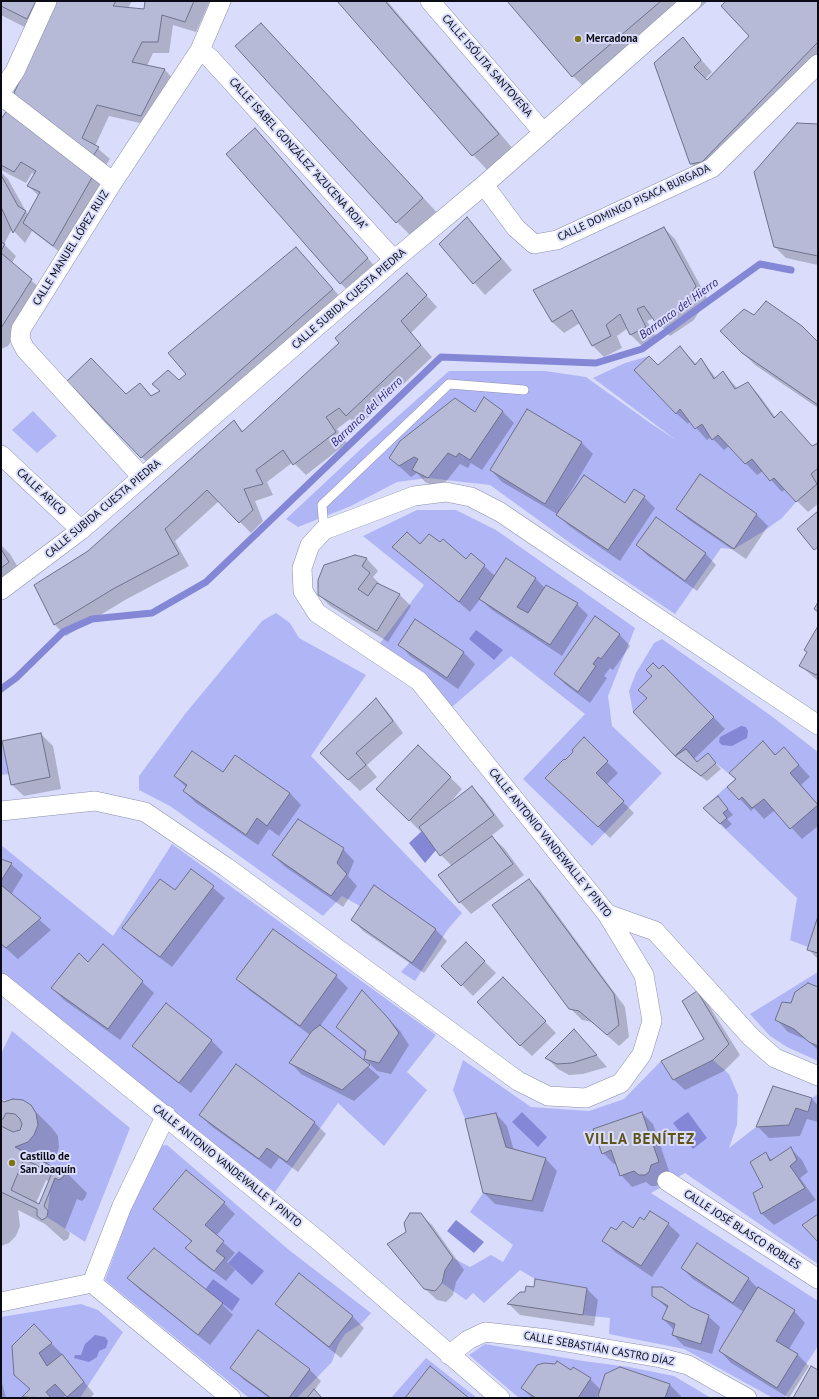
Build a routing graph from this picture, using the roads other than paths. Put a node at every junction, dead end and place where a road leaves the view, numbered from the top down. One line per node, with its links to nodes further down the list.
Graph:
1 (47, 1): 7 (street)
2 (221, 1): 5 (street, CALLE MANUEL LÓPEZ RUIZ)
3 (430, 1): 9 (street, CALLE ISÓLITA SANTOVEÑA)
4 (692, 1): 9 (street, CALLE SUBIDA CUESTA PIEDRA)
5 (200, 50): 10 (street, CALLE MANUEL LÓPEZ RUIZ); 12 (street, CALLE ISABEL GONZÁLEZ "AZUCENA ROJA")
6 (818, 64): 11 (street, CALLE DOMINGO PISACA BURGADA)
7 (1, 92)
8 (1, 98): 10 (street)
9 (543, 132): 11 (street, CALLE SUBIDA CUESTA PIEDRA)
10 (113, 182): 15 (street, CALLE MANUEL LÓPEZ RUIZ)
11 (484, 186): 12 (street, CALLE SUBIDA CUESTA PIEDRA)
12 (394, 260): 15 (street, CALLE SUBIDA CUESTA PIEDRA)
13 (524, 390): 17 (lane)
14 (1, 455): 16 (street, CALLE ARICO)
15 (142, 477): 16 (street, CALLE SUBIDA CUESTA PIEDRA)
16 (81, 530): 18 (street, CALLE SUBIDA CUESTA PIEDRA)
17 (324, 530): 19 (street, CALLE ANTONIO VANDEWALLE Y PINTO); 21 (street, CALLE ANTONIO VANDEWALLE Y PINTO)
18 (1, 590)
19 (818, 725)
20 (1, 811): 21 (street, CALLE ANTONIO VANDEWALLE Y PINTO)
21 (607, 914): 23 (street)
22 (1, 983): 24 (street, CALLE ANTONIO VANDEWALLE Y PINTO)
23 (818, 1076)
24 (166, 1115): 27 (street); 29 (street, CALLE ANTONIO VANDEWALLE Y PINTO)
25 (667, 1181): 26 (street, CALLE JOSÉ BLASCO ROBLES)
26 (818, 1279)
27 (92, 1283): 28 (street); 30 (street)
28 (1, 1302)
29 (449, 1355): 31 (street, CALLE ANTONIO VANDEWALLE Y PINTO); 32 (street, CALLE SEBASTIÁN CASTRO DÍAZ)
30 (232, 1398)
31 (500, 1398)
32 (747, 1398)

